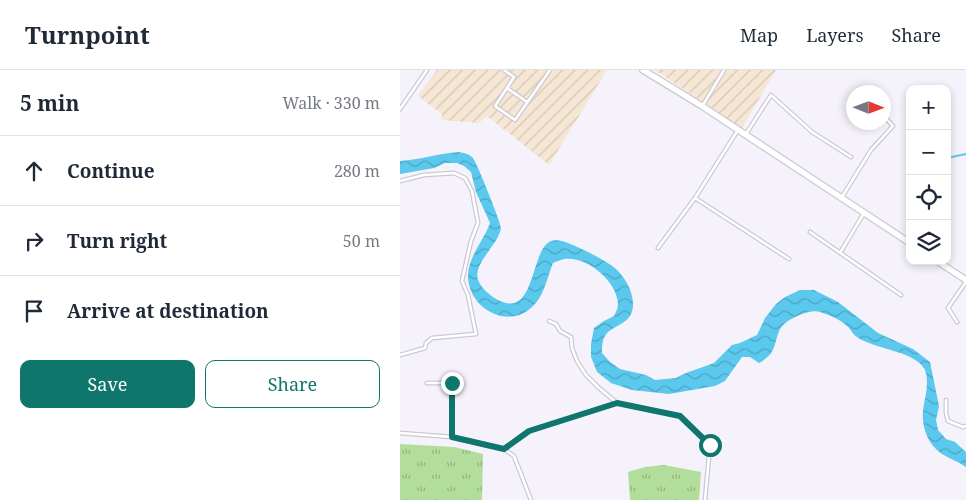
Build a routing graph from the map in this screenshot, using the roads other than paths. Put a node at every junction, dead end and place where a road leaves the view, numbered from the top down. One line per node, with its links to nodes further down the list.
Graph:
1 (428, 70): 9 (lane)
2 (504, 70): 6 (lane)
3 (550, 70): 7 (lane)
4 (643, 70): 8 (street)
5 (724, 70): 8 (lane)
6 (507, 88): 7 (lane); 7 (lane)
7 (527, 102)
8 (702, 106): 10 (street)
9 (400, 108)
10 (738, 130): 12 (street); 15 (lane)
11 (889, 130): 16 (lane)
12 (745, 135): 13 (lane); 16 (street)
13 (851, 157)
14 (400, 180): 28 (lane)
15 (695, 198): 20 (lane); 22 (lane)
16 (841, 198): 17 (street)
17 (864, 214): 19 (street); 21 (lane)
18 (810, 232): 21 (lane)
19 (906, 240)
20 (658, 248)
21 (840, 253): 25 (lane)
22 (789, 259)
23 (943, 265): 24 (street)
24 (966, 281): 27 (lane)
25 (901, 295)
26 (549, 321): 31 (lane)
27 (957, 322)
28 (400, 355)
29 (427, 383): 34 (lane)
30 (946, 400): 32 (lane)
31 (617, 403): 35 (lane); 37 (lane)
32 (966, 426)
33 (400, 433): 34 (lane)
34 (452, 437): 35 (lane)
35 (504, 449): 36 (lane)
36 (531, 500)
37 (705, 500)

